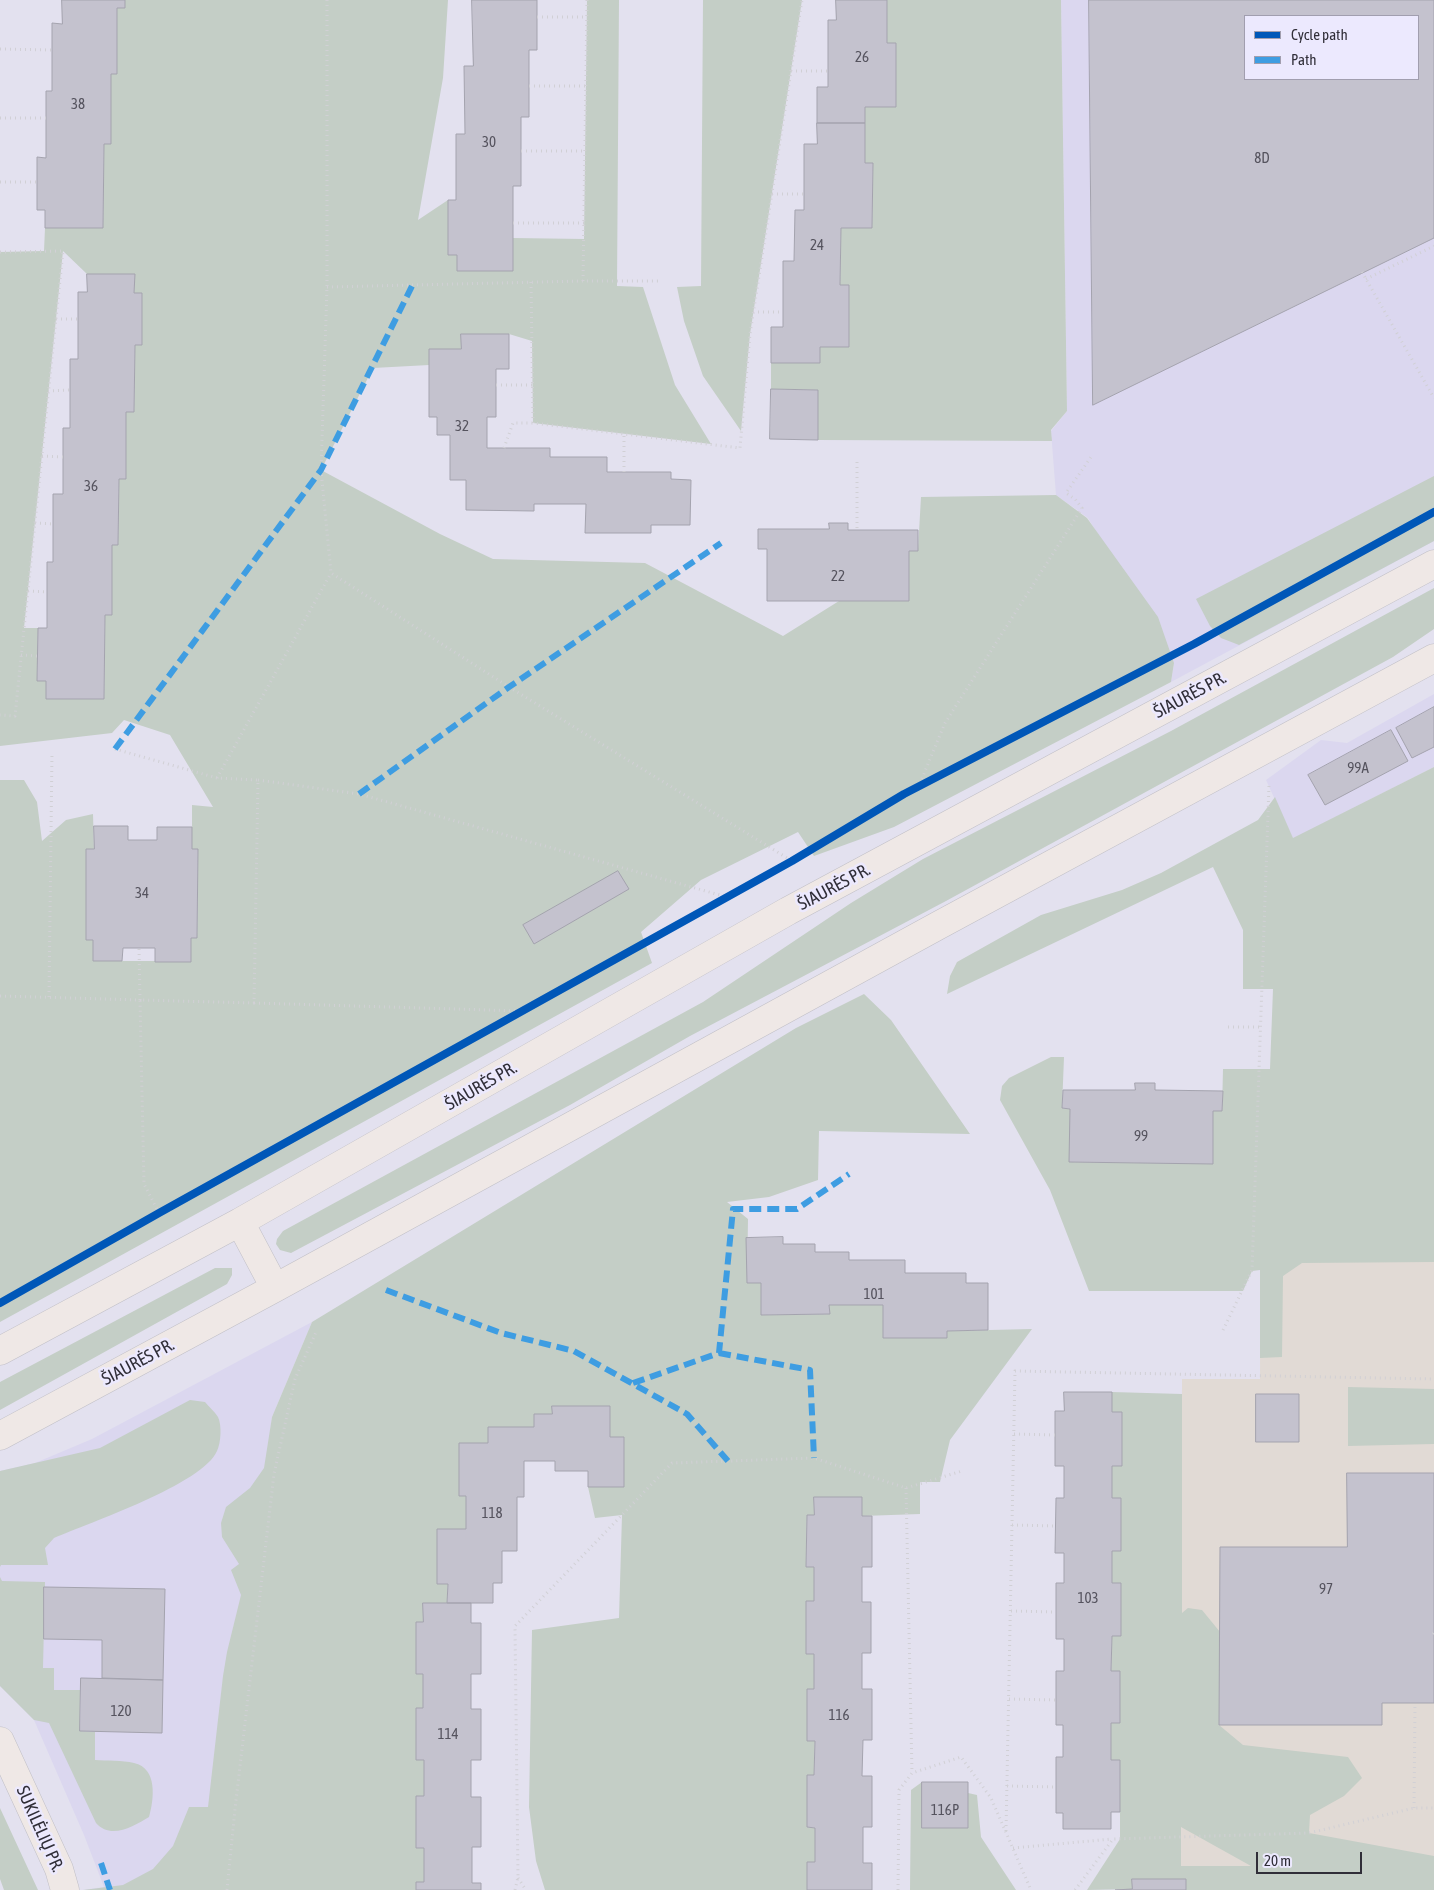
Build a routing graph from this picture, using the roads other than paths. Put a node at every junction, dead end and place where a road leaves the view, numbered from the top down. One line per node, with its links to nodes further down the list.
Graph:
1 (1434, 564): 3 (main road, ŠIAURĖS PR.)
2 (1434, 658): 4 (main road, ŠIAURĖS PR.)
3 (240, 1222): 4 (main road); 5 (main road, ŠIAURĖS PR.)
4 (275, 1288): 6 (main road, ŠIAURĖS PR.)
5 (0, 1351)
6 (0, 1436)
7 (0, 1741): 8 (main road, SUKILĖLIŲ PR.)
8 (65, 1890)

